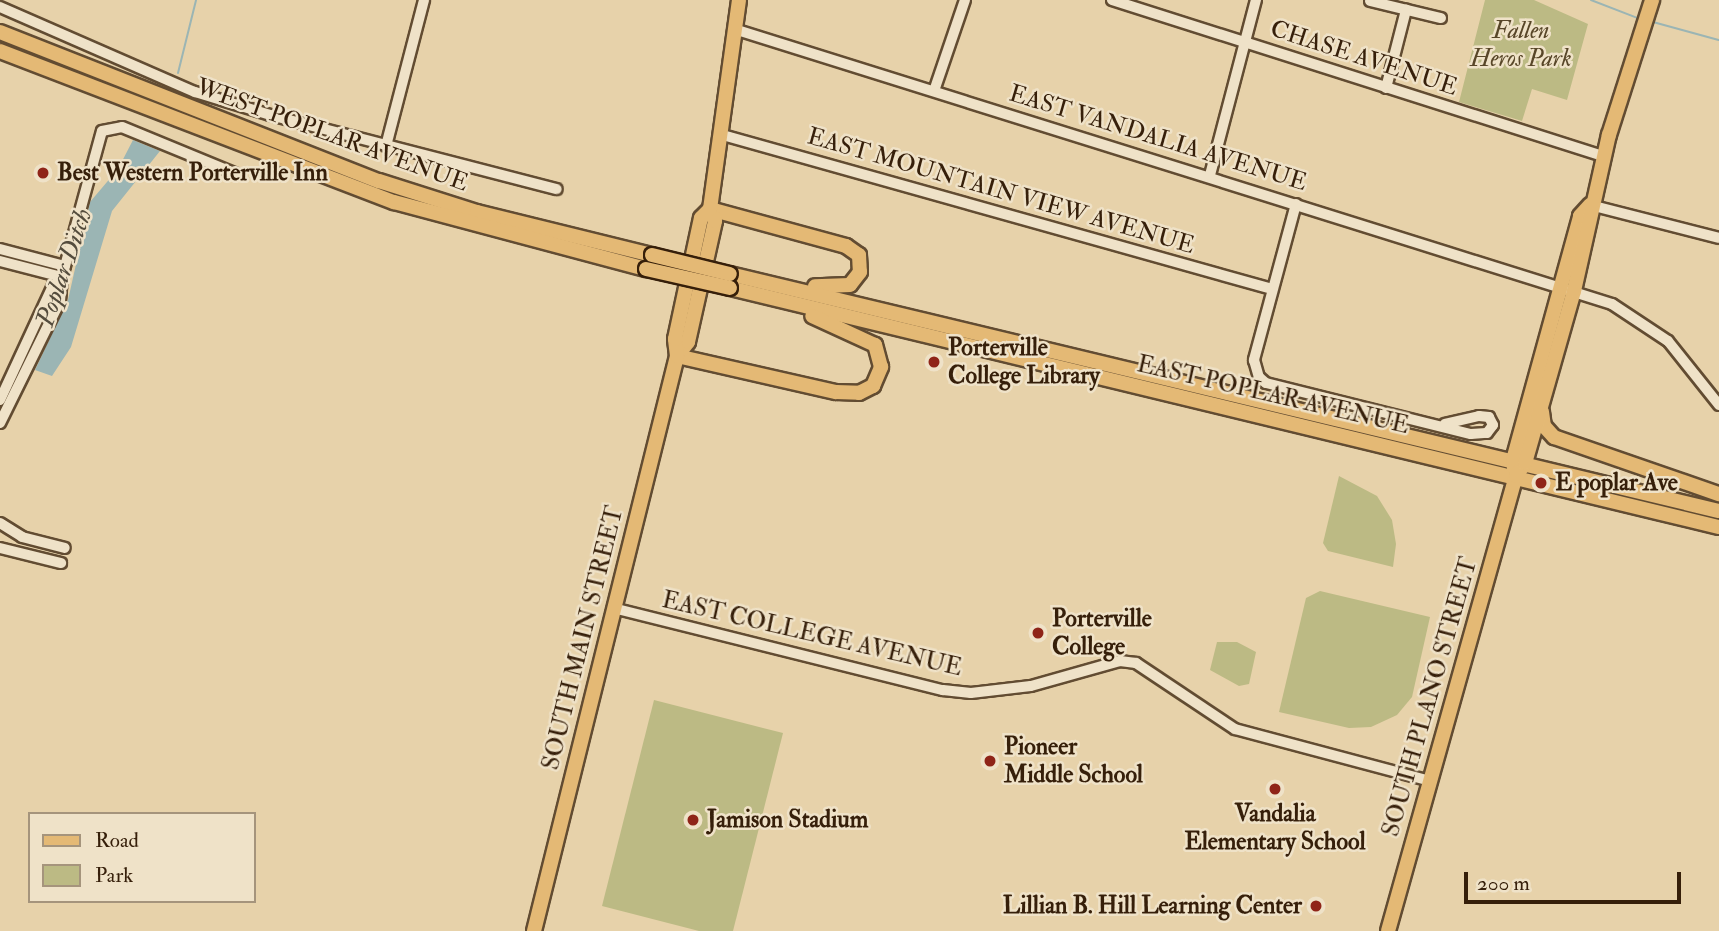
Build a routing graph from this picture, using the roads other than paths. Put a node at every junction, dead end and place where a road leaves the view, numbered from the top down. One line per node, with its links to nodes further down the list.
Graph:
1 (424, 0): 18 (street)
2 (738, 0): 11 (main road, SOUTH MAIN STREET)
3 (965, 0): 16 (street)
4 (1112, 0): 13 (street, CHASE AVENUE)
5 (1256, 0): 13 (street)
6 (1652, 0): 19 (main road, SOUTH PLANO STREET)
7 (1370, 1): 9 (street)
8 (0, 7): 18 (street)
9 (1406, 10): 10 (street); 15 (street)
10 (1441, 18)
11 (734, 29): 16 (street, EAST VANDALIA AVENUE); 17 (main road, SOUTH MAIN STREET)
12 (0, 32): 30 (main road, WEST POPLAR AVENUE, bridge)
13 (1245, 41): 15 (street, CHASE AVENUE); 21 (street)
14 (0, 51): 30 (main road, WEST POPLAR AVENUE, bridge)
15 (1387, 88): 19 (street, CHASE AVENUE)
16 (934, 91): 21 (street, EAST VANDALIA AVENUE)
17 (719, 134): 25 (main road, SOUTH MAIN STREET); 33 (street, EAST MOUNTAIN VIEW AVENUE)
18 (386, 146): 22 (street)
19 (1604, 156): 24 (main road, SOUTH PLANO STREET)
20 (239, 175): 29 (street)
21 (1210, 175): 23 (street, EAST VANDALIA AVENUE)
22 (557, 188)
23 (1296, 204): 33 (street); 34 (street, EAST VANDALIA AVENUE)
24 (1590, 205): 26 (street); 34 (main road, SOUTH PLANO STREET)
25 (710, 209): 32 (main road); 36 (main road, SOUTH MAIN STREET)
26 (1719, 238)
27 (0, 250): 29 (street)
28 (0, 261): 31 (street)
29 (65, 265): 31 (street)
30 (695, 273): 32 (main road, EAST POPLAR AVENUE, bridge)
31 (62, 277): 38 (street); 40 (street)
32 (730, 281): 35 (main road, EAST POPLAR AVENUE); 42 (main road, EAST POPLAR AVENUE)
33 (1272, 289): 41 (street, EAST POPLAR AVENUE)
34 (1568, 289): 37 (main road, SOUTH PLANO STREET); 39 (street, EAST VANDALIA AVENUE); 42 (main road, SOUTH PLANO STREET)
35 (765, 298): 36 (main road); 43 (main road, EAST POPLAR AVENUE)
36 (677, 356): 53 (main road, SOUTH MAIN STREET)
37 (1544, 397): 42 (main road, SOUTH PLANO STREET); 44 (main road)
38 (0, 400)
39 (1718, 401)
40 (0, 423)
41 (1445, 424)
42 (1519, 461): 43 (main road, SOUTH PLANO STREET); 45 (main road, EAST POPLAR AVENUE)
43 (1516, 476): 47 (main road, EAST POPLAR AVENUE); 54 (main road, SOUTH PLANO STREET)
44 (1719, 494)
45 (1719, 511)
46 (0, 523): 48 (street)
47 (1719, 527)
48 (33, 540): 50 (street); 51 (street)
49 (0, 548): 51 (street)
50 (65, 548)
51 (30, 555): 52 (street)
52 (61, 563)
53 (613, 608): 54 (street, EAST COLLEGE AVENUE); 55 (main road, SOUTH MAIN STREET)
54 (1431, 781): 56 (main road, SOUTH PLANO STREET)
55 (534, 931)
56 (1388, 931)

